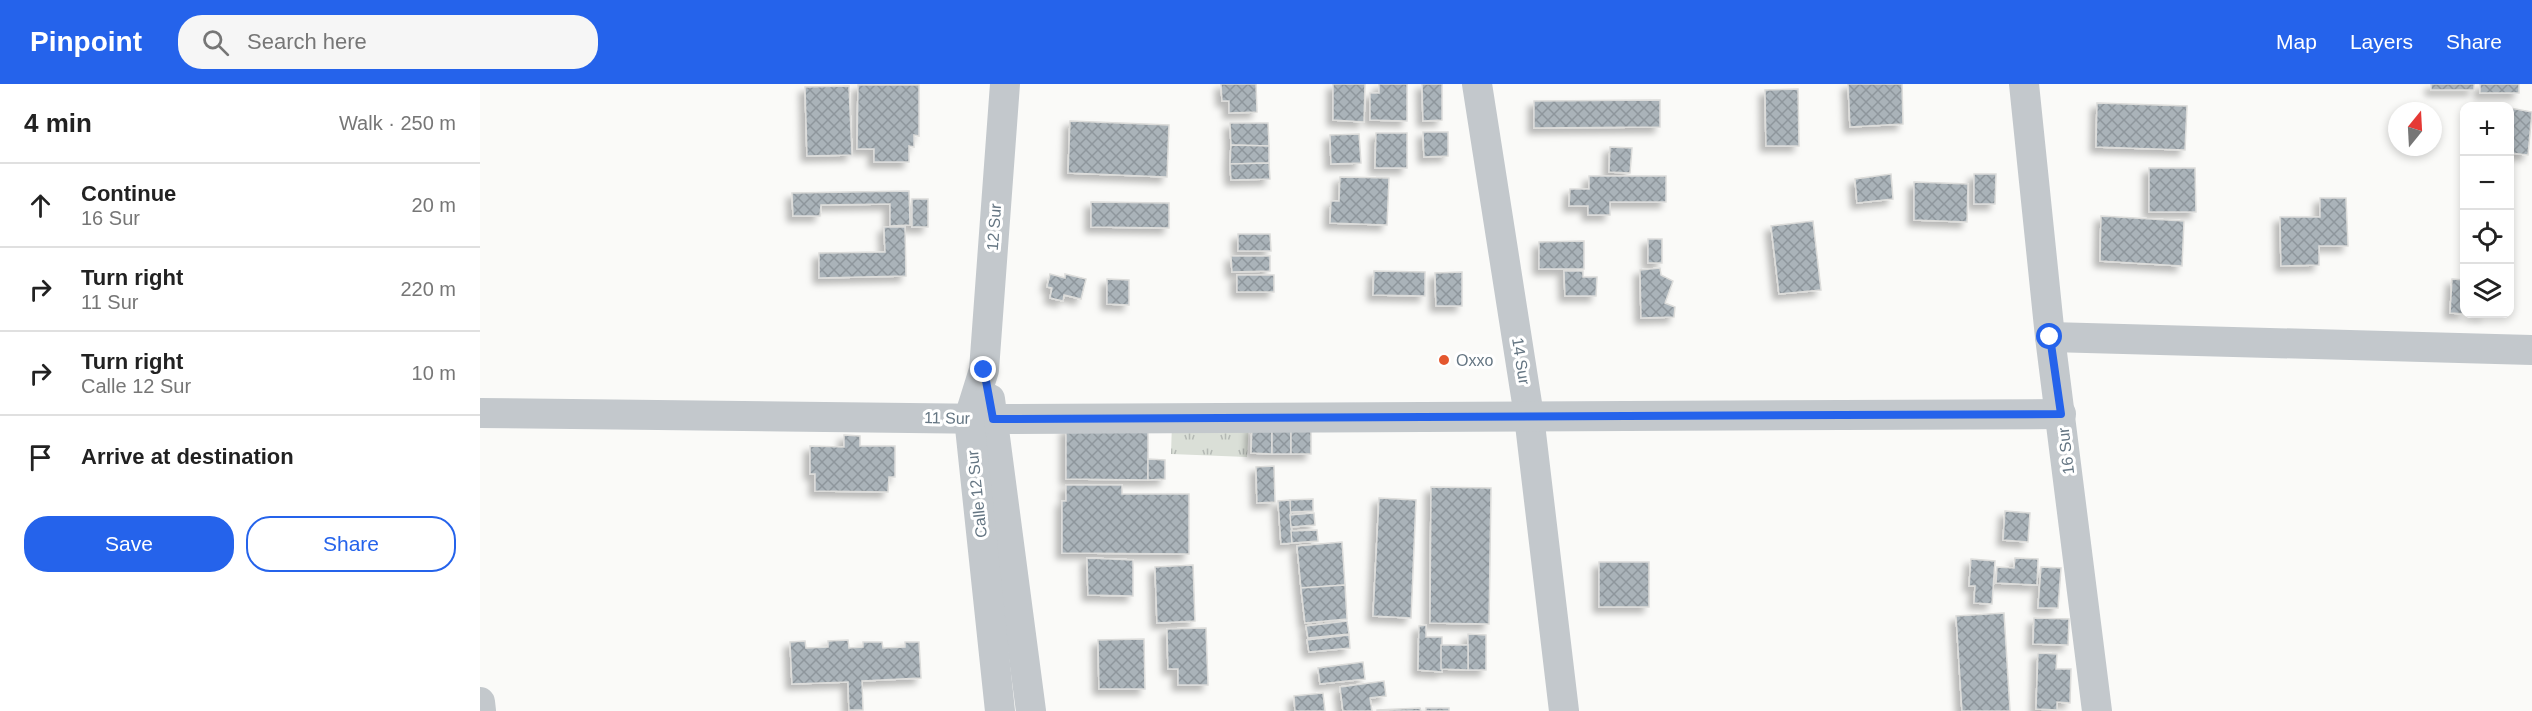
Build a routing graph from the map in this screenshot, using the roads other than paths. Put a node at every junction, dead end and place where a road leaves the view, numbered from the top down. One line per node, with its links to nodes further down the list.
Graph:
1 (1005, 84): 6 (street, 12 Sur)
2 (1477, 84): 9 (street, 14 Sur)
3 (2024, 84): 4 (street, 16 Sur)
4 (2050, 337): 5 (street); 8 (street, 16 Sur)
5 (2532, 350)
6 (984, 370): 10 (street, Calle 12 Sur)
7 (480, 413): 10 (street, 11 Sur)
8 (2061, 414): 9 (street, 11 Sur); 16 (street, 16 Sur)
9 (1529, 416): 10 (street, 11 Sur); 15 (street, 14 Sur)
10 (981, 418): 13 (street, Calle 12 Sur); 14 (street, Calle 12 Sur)
11 (480, 702): 12 (street)
12 (481, 711)
13 (1000, 711)
14 (1031, 711)
15 (1564, 711)
16 (2097, 711)

